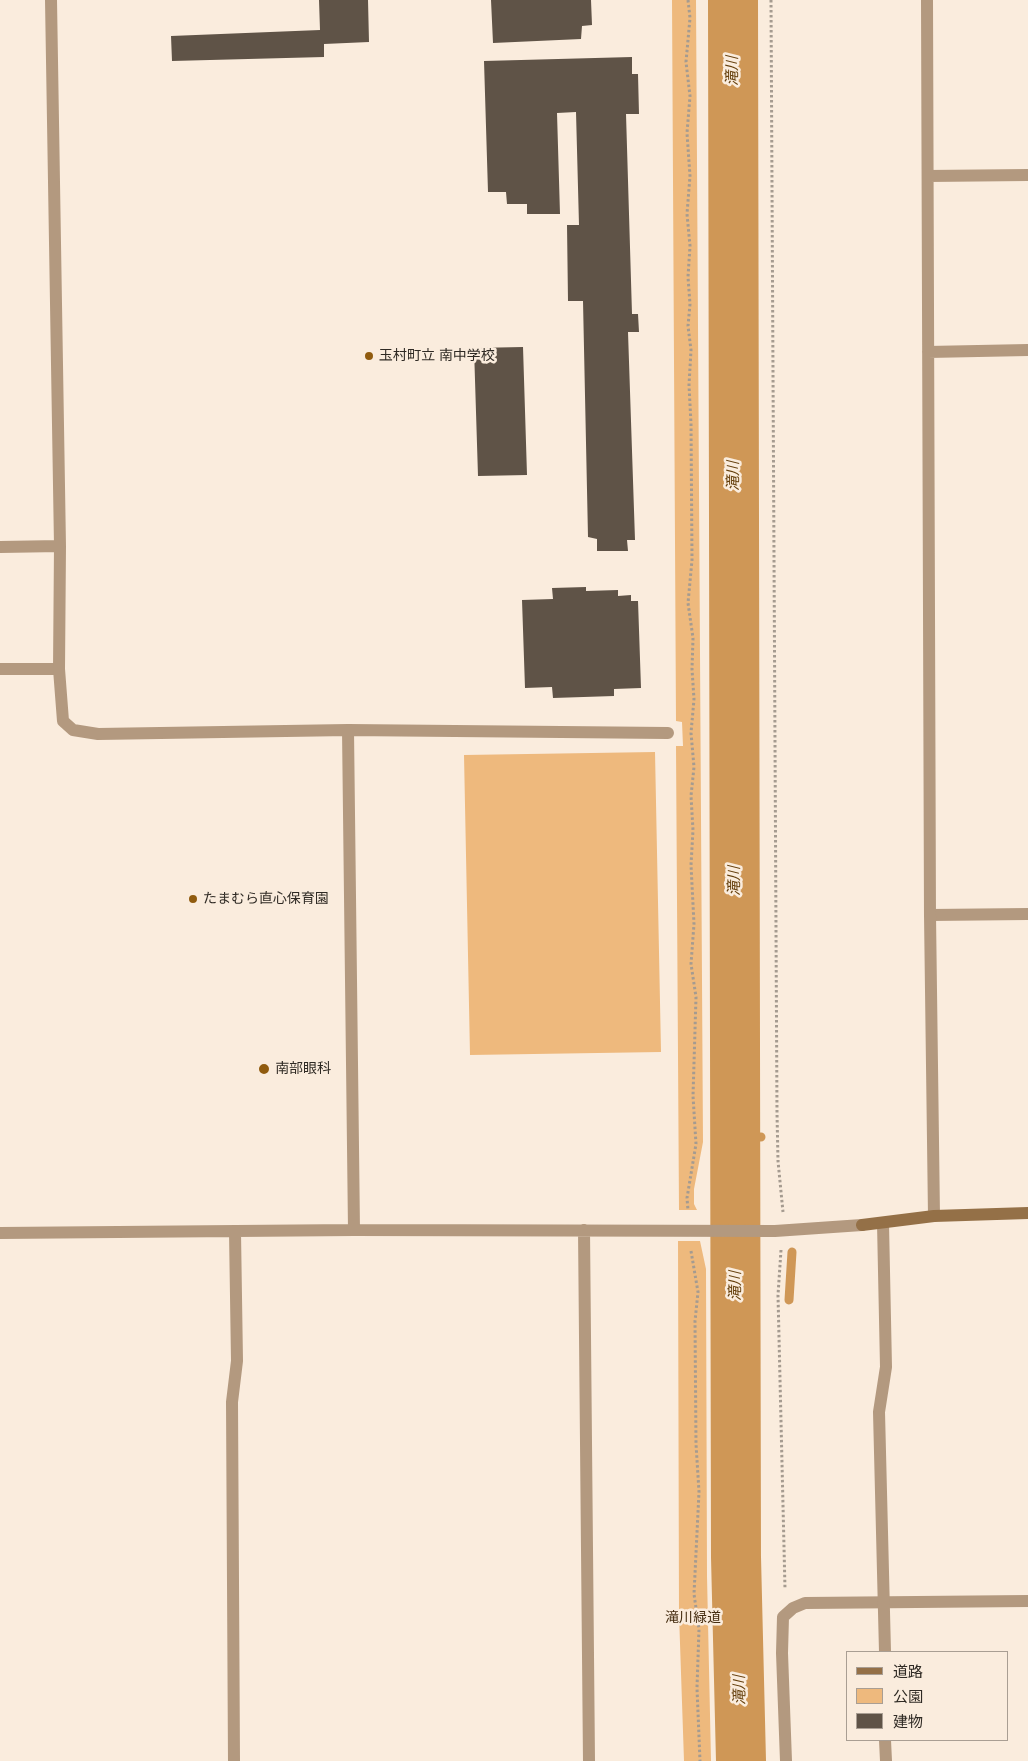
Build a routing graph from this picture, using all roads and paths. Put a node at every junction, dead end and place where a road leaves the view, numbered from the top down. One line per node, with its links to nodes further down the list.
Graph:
1 (51, 0): 9 (street)
2 (688, 0): 19 (path)
3 (771, 0): 17 (path)
4 (927, 0): 6 (street)
5 (1028, 175): 6 (street)
6 (928, 176): 8 (street)
7 (1028, 350): 8 (street)
8 (928, 352): 16 (street)
9 (60, 546): 10 (street); 12 (street)
10 (0, 547)
11 (0, 669): 12 (street)
12 (58, 669): 13 (street)
13 (348, 730): 14 (street); 22 (street)
14 (668, 733)
15 (1028, 914): 16 (street)
16 (930, 915): 20 (street)
17 (784, 1213)
18 (1028, 1213): 20 (street)
19 (689, 1214)
20 (934, 1216): 21 (street)
21 (883, 1223): 23 (street); 30 (street)
22 (354, 1230): 23 (street); 24 (street)
23 (584, 1230): 34 (street)
24 (235, 1232): 25 (street); 33 (street)
25 (0, 1233)
26 (782, 1247): 28 (path)
27 (691, 1250): 35 (path)
28 (785, 1590)
29 (1028, 1601): 30 (street)
30 (884, 1603): 31 (street); 36 (street)
31 (884, 1651)
32 (885, 1741): 37 (street)
33 (234, 1761)
34 (590, 1761)
35 (700, 1761)
36 (786, 1761)
37 (886, 1761)

